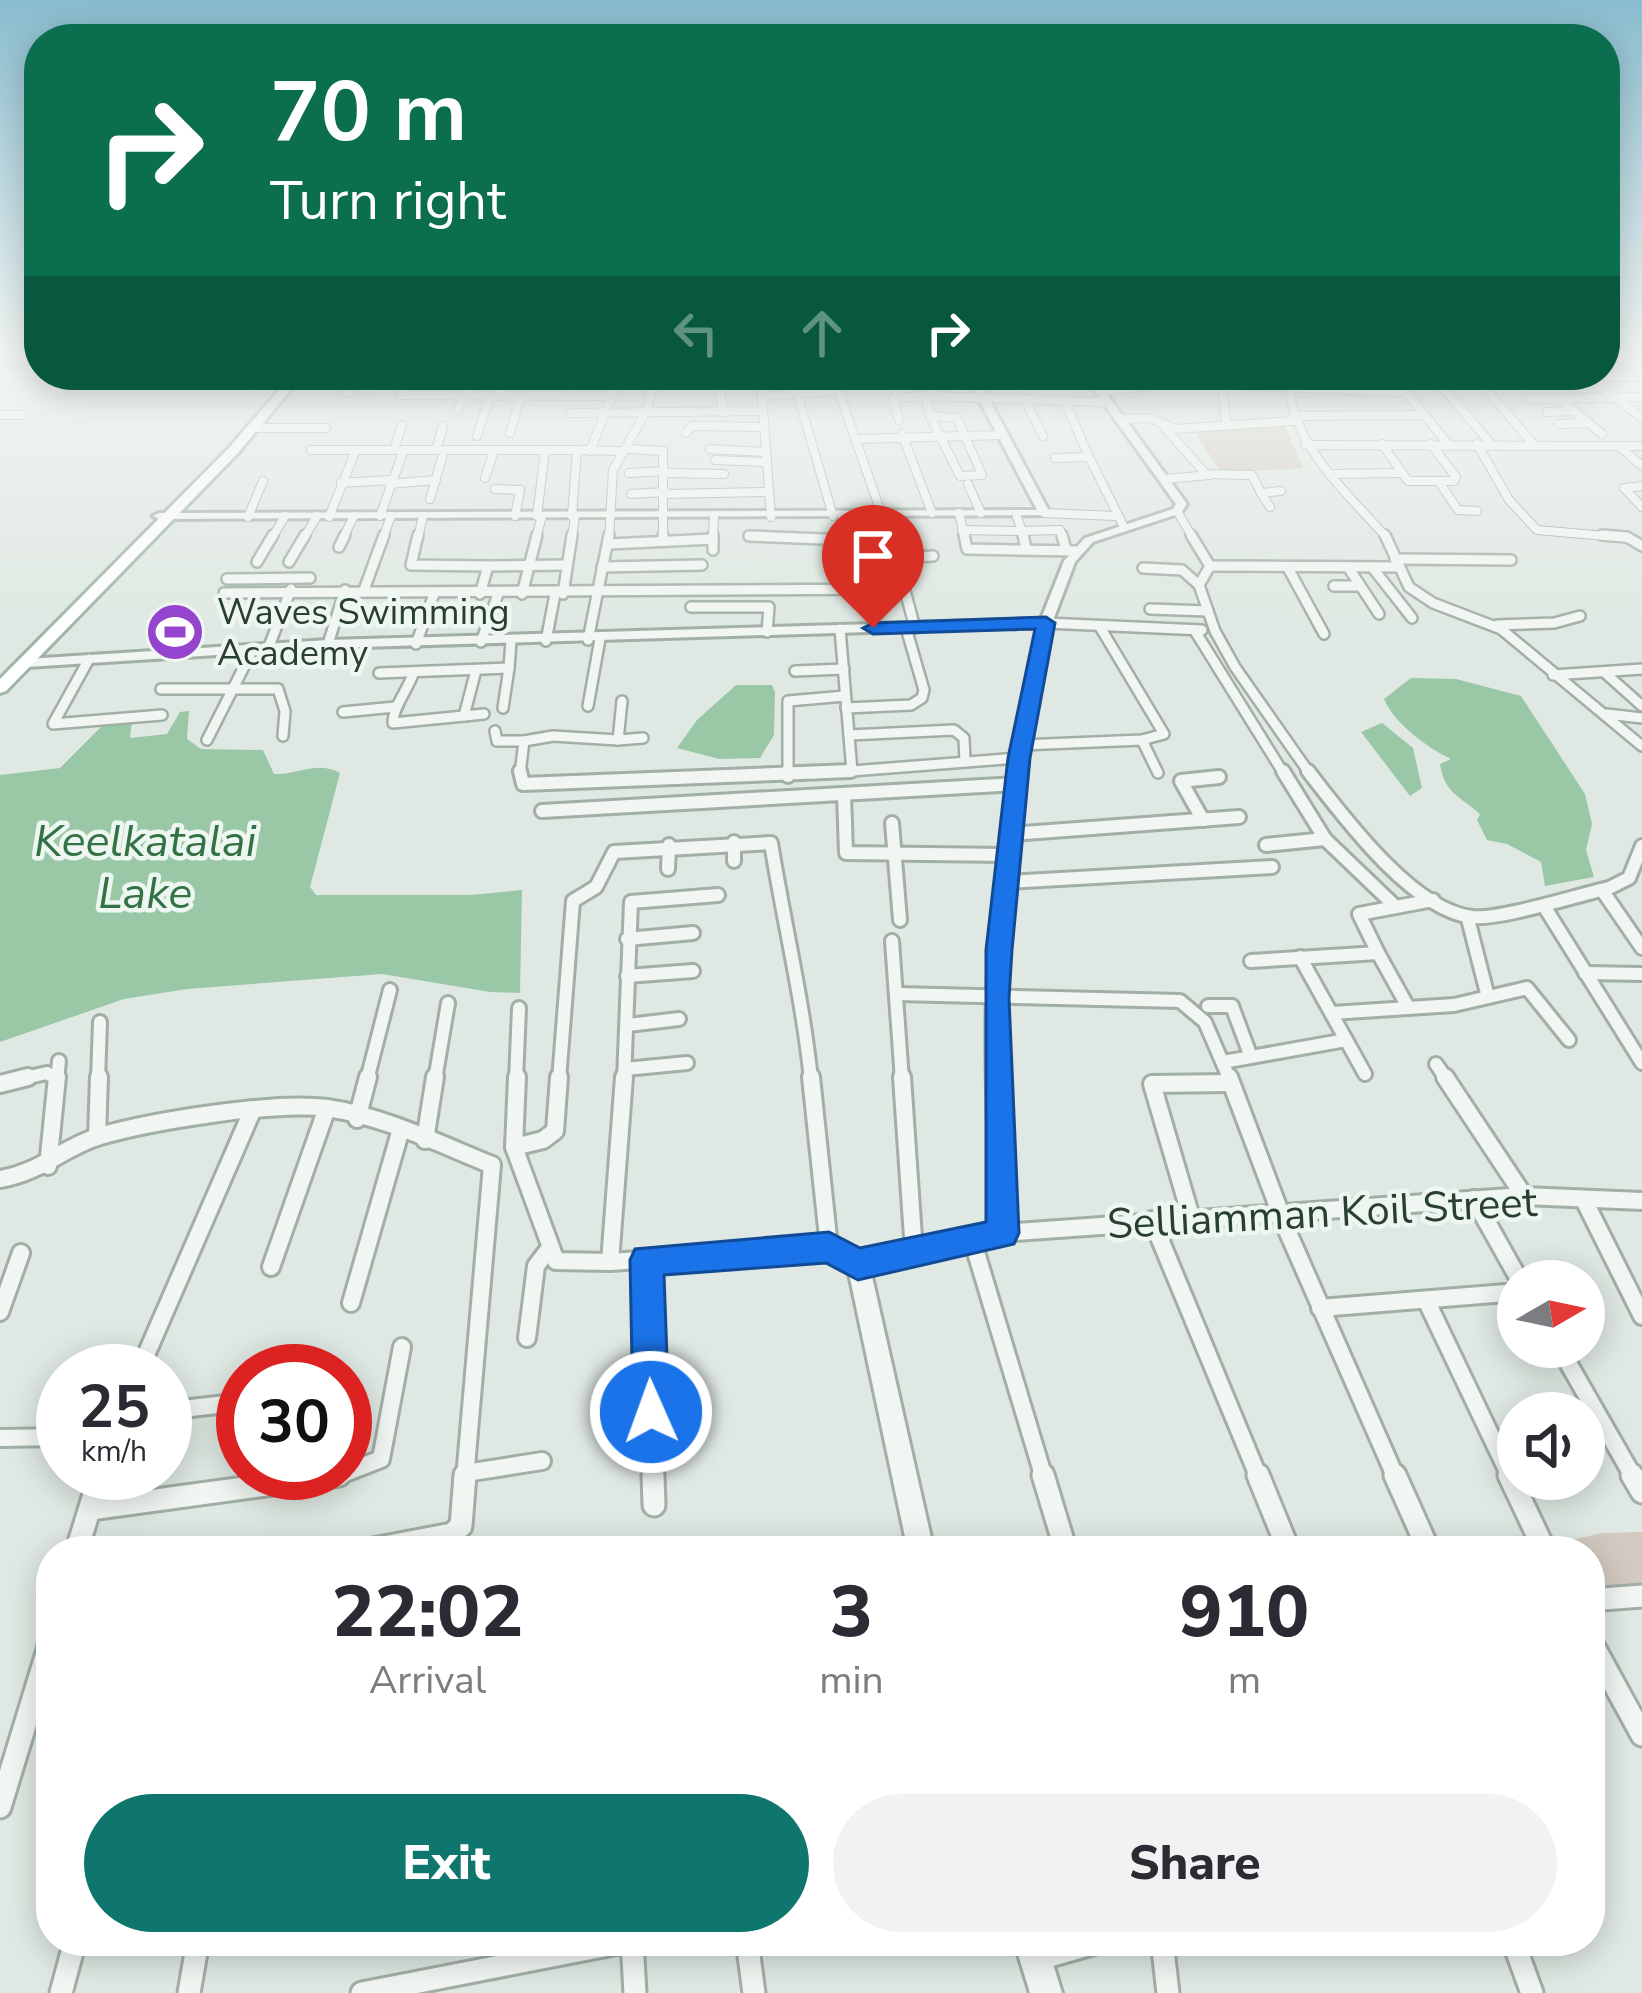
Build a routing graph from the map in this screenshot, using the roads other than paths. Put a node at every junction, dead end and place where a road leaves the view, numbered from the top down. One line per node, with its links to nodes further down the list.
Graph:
1 (227, 448): 74 (main road)
2 (232, 448): 74 (main road)
3 (591, 448): 27 (street)
4 (728, 448): 28 (street)
5 (765, 448): 28 (street)
6 (815, 448): 73 (street)
7 (859, 448): 63 (street)
8 (908, 448): 58 (street)
9 (948, 448): 10 (street)
10 (969, 448)
11 (1008, 448): 61 (street)
12 (1085, 448): 29 (street)
13 (1142, 448): 39 (street)
14 (1184, 448): 37 (street)
15 (1307, 448): 36 (street)
16 (1385, 448): 33 (street)
17 (1433, 448): 43 (street)
18 (1479, 448): 86 (street)
19 (311, 449): 20 (street)
20 (356, 450): 21 (street); 44 (street)
21 (399, 450): 22 (street); 42 (street)
22 (440, 450): 26 (street); 40 (street)
23 (545, 450): 24 (street); 26 (street); 68 (street)
24 (577, 450): 27 (street); 69 (street)
25 (624, 450): 27 (street); 32 (street); 70 (street)
26 (494, 451): 38 (street)
27 (590, 451)
28 (765, 457): 31 (street); 49 (street)
29 (1089, 457): 30 (street); 79 (street)
30 (1055, 458)
31 (715, 460)
32 (665, 472): 34 (street); 35 (street); 50 (street)
33 (1400, 472): 36 (street); 43 (street)
34 (628, 473)
35 (724, 474)
36 (1330, 474): 95 (street)
37 (1209, 475): 39 (street); 51 (street)
38 (485, 478)
39 (1166, 479): 56 (street)
40 (436, 480): 42 (street); 53 (street)
41 (262, 481): 75 (street)
42 (390, 482): 44 (street); 66 (street)
43 (1439, 482): 57 (street)
44 (341, 483): 65 (street)
45 (968, 484): 60 (street)
46 (1642, 486): 55 (street)
47 (495, 490): 67 (street)
48 (1281, 491): 51 (street)
49 (769, 492): 50 (street); 77 (street)
50 (665, 493): 52 (street); 71 (street)
51 (1261, 493): 54 (street)
52 (631, 494)
53 (430, 499)
54 (1270, 506)
55 (1642, 507)
56 (1177, 511): 79 (street); 100 (street)
57 (1477, 511)
58 (932, 513): 59 (street); 63 (street)
59 (959, 513): 60 (street); 80 (street)
60 (980, 513): 61 (street)
61 (1043, 513): 79 (street)
62 (423, 515): 66 (street); 67 (street); 104 (street)
63 (884, 515): 73 (street); 91 (street)
64 (285, 516): 65 (street); 75 (street); 93 (street)
65 (323, 516): 76 (street); 94 (street)
66 (386, 516): 76 (street); 115 (street)
67 (514, 516): 68 (street)
68 (539, 516): 69 (street); 99 (street)
69 (574, 516): 70 (street); 96 (street)
70 (613, 516): 71 (street); 85 (street)
71 (665, 516): 72 (street); 83 (street)
72 (714, 516): 77 (street); 83 (street)
73 (838, 516): 77 (street); 84 (street)
74 (164, 517): 75 (street); 152 (main road); 162 (main road)
75 (248, 517)
76 (353, 517): 87 (street)
77 (771, 517)
78 (1017, 517): 81 (street)
79 (1120, 521): 89 (street)
80 (962, 530): 81 (street); 88 (street)
81 (1022, 531): 88 (street); 89 (street)
82 (748, 536): 84 (street)
83 (663, 540): 85 (street)
84 (847, 540): 116 (street)
85 (609, 544): 101 (street)
86 (1642, 546)
87 (339, 547)
88 (1026, 549): 89 (street)
89 (1072, 550): 134 (street)
90 (933, 556): 91 (street)
91 (896, 558): 113 (street)
92 (1511, 560): 95 (street)
93 (257, 562)
94 (289, 562)
95 (1396, 563): 103 (street); 135 (street)
96 (567, 565): 99 (street); 124 (street)
97 (702, 565): 101 (street)
98 (488, 566): 99 (street); 104 (street); 121 (street)
99 (528, 566): 123 (street)
100 (1210, 566): 106 (street); 110 (street)
101 (602, 567): 125 (street)
102 (1348, 567): 103 (street); 106 (street); 112 (street)
103 (1372, 567): 133 (street)
104 (455, 568): 126 (street)
105 (1144, 568): 110 (street)
106 (1288, 568): 142 (street)
107 (310, 578): 109 (street)
108 (227, 579): 109 (street)
109 (296, 579): 119 (street)
110 (1199, 585): 130 (street)
111 (1334, 586): 112 (street)
112 (1360, 586): 131 (street)
113 (904, 589): 116 (street); 137 (street)
114 (345, 590): 115 (street); 119 (street); 148 (street)
115 (364, 590): 126 (street)
116 (860, 591): 120 (street)
117 (691, 592): 120 (street); 125 (street); 127 (street)
118 (224, 593): 119 (street)
119 (289, 593): 150 (street)
120 (771, 593): 128 (street)
121 (480, 594): 122 (street); 126 (street)
122 (498, 594): 123 (street); 147 (street)
123 (522, 594): 124 (street)
124 (558, 594): 125 (street); 145 (street)
125 (596, 594): 144 (street)
126 (440, 595): 149 (street)
127 (691, 607): 128 (street); 143 (street)
128 (769, 607): 141 (street)
129 (1150, 609): 130 (street)
130 (1208, 611): 139 (street)
131 (1379, 614)
132 (1580, 616): 135 (street)
133 (1412, 618)
134 (1046, 623): 136 (street); 137 (street); 187 (street)
135 (1493, 625): 161 (street)
136 (1100, 627): 140 (street); 184 (street)
137 (910, 628): 138 (street); 167 (street)
138 (840, 629): 141 (street); 154 (street)
139 (1215, 629): 140 (street); 215 (street)
140 (1195, 631): 202 (street)
141 (767, 632): 143 (street)
142 (1324, 634)
143 (691, 635): 144 (street)
144 (594, 639): 145 (street); 168 (street)
145 (546, 640): 146 (street)
146 (511, 641): 147 (street); 153 (street)
147 (481, 642): 149 (street)
148 (328, 644): 149 (street); 150 (street)
149 (416, 644)
150 (261, 649): 151 (street); 165 (street)
151 (89, 659): 152 (street); 175 (street)
152 (27, 663): 163 (main road)
153 (509, 668): 156 (street); 171 (street)
154 (844, 669): 157 (street); 167 (street)
155 (1642, 669): 159 (street)
156 (476, 670): 158 (street); 176 (street)
157 (795, 671)
158 (414, 672): 160 (street); 170 (street)
159 (1604, 672): 161 (street); 169 (street)
160 (379, 674)
161 (1553, 675): 174 (street)
162 (0, 676)
163 (0, 688)
164 (161, 688): 165 (street)
165 (233, 690): 180 (street); 182 (street)
166 (622, 701): 183 (street)
167 (846, 702): 179 (street); 191 (street)
168 (588, 706)
169 (1642, 706)
170 (395, 707): 172 (street); 176 (street)
171 (503, 708)
172 (343, 712)
173 (484, 713): 176 (street)
174 (1607, 714): 177 (street); 186 (street)
175 (162, 715)
176 (464, 716)
177 (1642, 718)
178 (495, 731): 185 (street)
179 (849, 735): 188 (street); 189 (street)
180 (283, 736)
181 (643, 738): 183 (street)
182 (207, 740)
183 (618, 740): 185 (street)
184 (1142, 740): 187 (street); 190 (street)
185 (524, 741): 193 (street)
186 (1642, 746)
187 (1020, 751): 188 (street); 194 (street)
188 (965, 762): 189 (street)
189 (852, 771): 191 (street)
190 (1158, 773)
191 (788, 776): 193 (street)
192 (1219, 777): 199 (street)
193 (725, 778): 196 (street)
194 (1017, 784): 195 (street); 201 (street)
195 (844, 794): 196 (street); 207 (street)
196 (724, 801): 197 (street)
197 (542, 811)
198 (1239, 818): 199 (street)
199 (1204, 820): 201 (street)
200 (892, 823): 207 (street)
201 (1011, 833): 208 (street)
202 (1325, 839): 205 (street); 216 (street)
203 (734, 842): 204 (street); 209 (street); 278 (street)
204 (669, 845): 211 (street); 264 (street)
205 (1266, 845)
206 (1642, 849): 213 (street)
207 (893, 854): 208 (street); 219 (street)
208 (1007, 855): 212 (street)
209 (734, 861)
210 (1272, 867): 212 (street)
211 (668, 869)
212 (1006, 882): 234 (street)
213 (1602, 890): 217 (street); 223 (street)
214 (718, 895): 221 (street)
215 (1433, 900): 216 (street); 218 (street)
216 (1395, 906): 224 (street)
217 (1544, 906): 218 (street); 228 (street)
218 (1468, 919): 233 (street)
219 (900, 920)
220 (693, 933): 221 (street)
221 (627, 939): 230 (street)
222 (892, 941): 232 (street)
223 (1642, 948)
224 (1378, 953): 225 (street); 237 (street)
225 (1300, 956): 226 (street); 239 (street)
226 (1251, 961)
227 (693, 971): 230 (street)
228 (1586, 973): 229 (street); 243 (street)
229 (1642, 974)
230 (628, 976): 242 (street)
231 (390, 990): 260 (street)
232 (898, 994): 234 (street); 280 (street)
233 (1488, 997): 237 (street); 246 (street)
234 (996, 998): 249 (street); 276 (street)
235 (448, 1003): 263 (street)
236 (1208, 1006): 247 (street)
237 (1408, 1007): 239 (street)
238 (519, 1008): 264 (street)
239 (1332, 1013): 245 (street)
240 (679, 1019): 242 (street)
241 (100, 1022): 262 (street)
242 (628, 1024): 253 (street)
243 (1621, 1029): 244 (street); 251 (street)
244 (1642, 1030)
245 (1346, 1040): 247 (street); 254 (street)
246 (1569, 1040)
247 (1252, 1057): 249 (street)
248 (59, 1061): 255 (street)
249 (1223, 1062): 256 (street)
250 (688, 1063): 253 (street)
251 (1642, 1063)
252 (1436, 1064): 269 (street)
253 (625, 1069): 284 (street)
254 (1365, 1074)
255 (57, 1079): 257 (street); 265 (street)
256 (1228, 1083): 273 (street); 274 (street)
257 (0, 1084)
258 (327, 1108): 259 (street); 260 (street); 286 (street)
259 (253, 1109): 262 (street); 294 (street)
260 (357, 1119): 261 (street)
261 (401, 1130): 263 (street); 289 (street)
262 (97, 1137): 265 (street)
263 (425, 1140): 266 (street)
264 (514, 1147): 268 (street)
265 (48, 1166): 267 (street)
266 (492, 1166): 268 (street); 300 (street)
267 (0, 1179)
268 (524, 1179): 279 (street)
269 (1524, 1196): 270 (street, Selliamman Koil Street); 271 (street, Selliamman Koil Street)
270 (1474, 1199): 273 (street, Selliamman Koil Street); 283 (street)
271 (1585, 1200): 272 (street, Selliamman Koil Street); 292 (street)
272 (1642, 1202)
273 (1277, 1210): 274 (street, Selliamman Koil Street); 290 (street)
274 (1191, 1217): 275 (street, Selliamman Koil Street)
275 (1153, 1220): 276 (street, Selliamman Koil Street); 309 (street)
276 (1002, 1233): 277 (street)
277 (972, 1239): 280 (street); 308 (street)
278 (829, 1247): 282 (street); 285 (street)
279 (549, 1249): 284 (street); 293 (street)
280 (914, 1252): 285 (street)
281 (20, 1253): 291 (street)
282 (646, 1260): 284 (street); 303 (street)
283 (1508, 1260)
284 (610, 1262)
285 (858, 1264): 307 (street)
286 (272, 1267)
287 (1497, 1294): 288 (street)
288 (1426, 1302): 290 (street); 311 (street)
289 (351, 1304)
290 (1320, 1308): 310 (street)
291 (0, 1312)
292 (1642, 1316)
293 (526, 1338)
294 (151, 1344)
295 (402, 1346): 304 (street)
296 (1570, 1368): 301 (street)
297 (36, 1437): 298 (street)
298 (0, 1438)
299 (542, 1461): 300 (street)
300 (466, 1473): 306 (street)
301 (1642, 1492)
302 (92, 1500): 304 (street)
303 (654, 1505)
304 (90, 1509): 305 (street)
305 (82, 1536)
306 (442, 1536)
307 (918, 1536)
308 (1062, 1536)
309 (1283, 1536)
310 (1422, 1536)
311 (1538, 1536)
312 (1642, 1596): 313 (street)
313 (1605, 1599)
314 (1605, 1667): 316 (street)
315 (36, 1689): 317 (street)
316 (1642, 1735)
317 (0, 1807)
318 (71, 1956): 326 (street)
319 (195, 1956): 327 (street)
320 (553, 1956): 328 (street)
321 (631, 1956): 329 (street)
322 (749, 1956): 330 (street)
323 (1035, 1956): 331 (street)
324 (1164, 1956): 332 (street)
325 (1519, 1956): 333 (street)
326 (61, 1993)
327 (189, 1993)
328 (362, 1993)
329 (634, 1993)
330 (754, 1993)
331 (1046, 1993)
332 (1168, 1993)
333 (1532, 1993)

